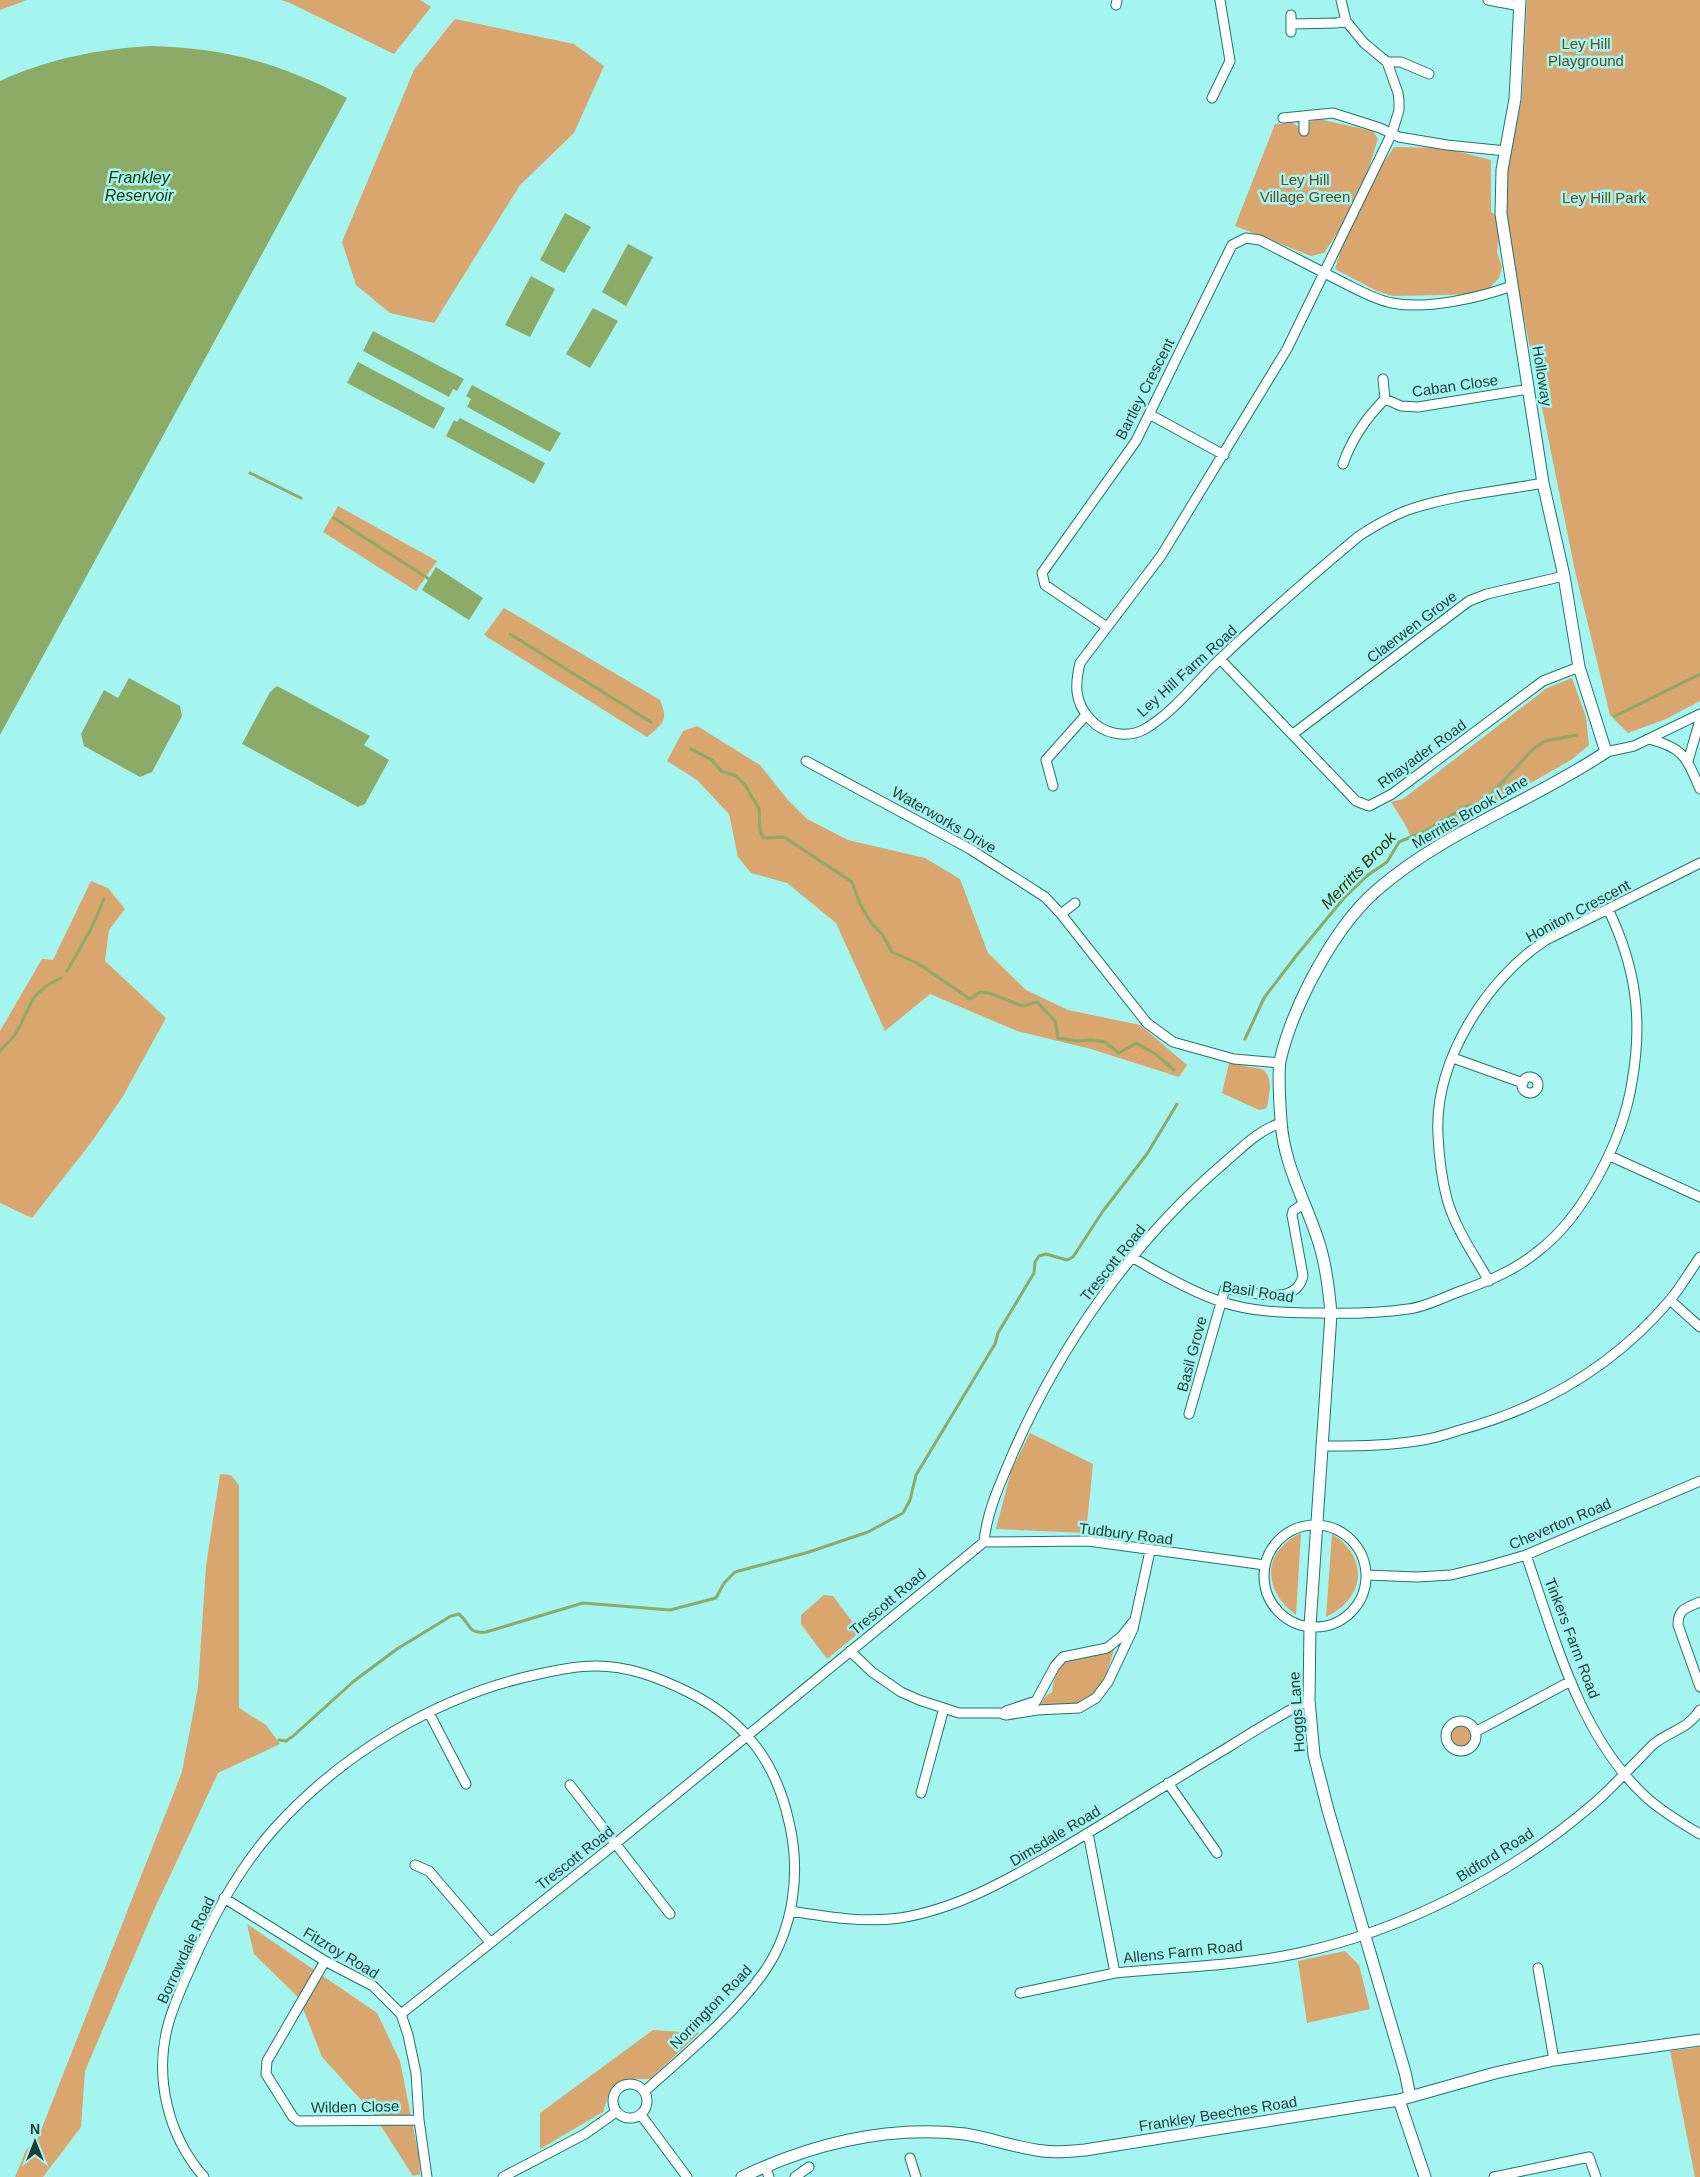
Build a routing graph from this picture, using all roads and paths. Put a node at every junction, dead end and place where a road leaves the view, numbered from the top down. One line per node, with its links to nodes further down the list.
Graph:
1 (1220, 0): 9 (street)
2 (1341, 0): 5 (street)
3 (1488, 0): 4 (street)
4 (1520, 3): 14 (street, Holloway)
5 (1346, 21): 6 (street); 7 (street)
6 (1291, 24)
7 (1387, 62): 8 (street); 13 (street, Ley Hill Farm Road)
8 (1429, 74)
9 (1212, 98)
10 (1304, 116): 11 (street); 12 (street); 13 (street)
11 (1283, 118)
12 (1304, 131)
13 (1392, 133): 14 (street); 15 (street, Ley Hill Farm Road)
14 (1506, 151): 16 (street, Holloway)
15 (1324, 272): 16 (street, Bartley Crescent); 20 (street, Bartley Crescent); 21 (street, Ley Hill Farm Road)
16 (1512, 286): 18 (street, Holloway)
17 (1384, 379): 19 (street)
18 (1529, 389): 19 (street, Caban Close); 23 (street, Holloway)
19 (1385, 399): 22 (street)
20 (1150, 414): 21 (street); 25 (street, Bartley Crescent)
21 (1224, 455): 25 (street, Ley Hill Farm Road)
22 (1343, 464)
23 (1543, 483): 24 (street, Holloway); 26 (street, Ley Hill Farm Road)
24 (1564, 576): 27 (street, Holloway); 31 (street, Claerwen Grove)
25 (1107, 627): 29 (street, Ley Hill Farm Road)
26 (1220, 659): 29 (street, Ley Hill Farm Road); 31 (street)
27 (1579, 667): 31 (street, Rhayader Road); 33 (street, Holloway)
28 (1700, 714): 32 (street, Merritts Brook Lane)
29 (1086, 715): 36 (street)
30 (1700, 720): 35 (street)
31 (1293, 734)
32 (1649, 739): 33 (street, Merritts Brook Lane); 35 (street)
33 (1606, 752): 43 (street, Merritts Brook Lane)
34 (806, 760): 41 (street, Waterworks Drive)
35 (1688, 761): 37 (street)
36 (1053, 786)
37 (1700, 789)
38 (1700, 863): 40 (street, Honiton Crescent)
39 (1075, 903): 41 (street)
40 (1608, 909): 42 (street, Honiton Crescent); 46 (street, Basil Road)
41 (1061, 914): 43 (street, Waterworks Drive)
42 (1453, 1058): 44 (street); 51 (street, Honiton Crescent)
43 (1280, 1063): 45 (street, Merritts Brook Lane)
44 (1523, 1083)
45 (1280, 1123): 48 (street, Merritts Brook Lane); 49 (street, Trescott Road)
46 (1610, 1156): 47 (street); 51 (street, Basil Road)
47 (1700, 1197)
48 (1303, 1204): 53 (street); 54 (street, Merritts Brook Lane)
49 (1132, 1257): 53 (street, Basil Road); 60 (street, Trescott Road)
50 (1700, 1257): 52 (street)
51 (1489, 1281): 54 (street, Basil Road)
52 (1670, 1300): 55 (street); 57 (street)
53 (1220, 1302): 54 (street, Basil Road); 56 (street, Basil Grove)
54 (1331, 1314): 57 (street, Hoggs Lane)
55 (1700, 1327)
56 (1189, 1414)
57 (1321, 1446): 59 (street, Hoggs Lane)
58 (1700, 1481): 62 (street, Cheverton Road)
59 (1317, 1525): 63 (street); 64 (street); 67 (street, Hoggs Lane)
60 (984, 1542): 61 (street, Tudbury Road); 68 (street, Trescott Road)
61 (1150, 1551): 63 (street, Tudbury Road); 66 (street)
62 (1526, 1555): 64 (street, Cheverton Road); 69 (street, Tinkers Farm Road)
63 (1265, 1565): 67 (street)
64 (1366, 1575): 67 (street)
65 (1700, 1602): 70 (street)
66 (1136, 1617): 75 (street); 75 (street)
67 (1310, 1626): 71 (street, Hoggs Lane)
68 (850, 1651): 72 (street); 78 (street, Trescott Road)
69 (1570, 1681): 77 (street); 79 (street, Tinkers Farm Road)
70 (1700, 1687)
71 (1309, 1700): 80 (street, Dimsdale Road); 92 (street, Hoggs Lane)
72 (944, 1708): 75 (street); 83 (street)
73 (1700, 1710): 76 (street)
74 (429, 1713): 78 (street, Borrowdale Road); 81 (street); 89 (street, Borrowdale Road)
75 (1000, 1713)
76 (1696, 1722): 79 (street, Bidford Road)
77 (1475, 1732)
78 (748, 1735): 86 (street, Trescott Road); 90 (street, Norrington Road)
79 (1624, 1774): 85 (street, Tinkers Farm Road); 92 (street, Bidford Road)
80 (1168, 1783): 84 (street, Dimsdale Road); 87 (street)
81 (466, 1784)
82 (570, 1785): 86 (street)
83 (921, 1793)
84 (1088, 1833): 90 (street, Dimsdale Road); 96 (street, Allens Farm Road)
85 (1700, 1834)
86 (615, 1844): 91 (street); 93 (street, Trescott Road)
87 (1217, 1854)
88 (415, 1865): 93 (street)
89 (224, 1898): 94 (street, Fitzroy Road); 109 (street, Borrowdale Road)
90 (791, 1911): 101 (street, Norrington Road)
91 (670, 1914)
92 (1364, 1935): 96 (street, Allens Farm Road); 102 (street, Hoggs Lane)
93 (490, 1942): 98 (street, Trescott Road)
94 (325, 1961): 98 (street, Fitzroy Road); 105 (street, Wilden Close)
95 (1538, 1968): 100 (street)
96 (1115, 1973): 97 (street)
97 (1020, 1993)
98 (400, 2014): 105 (street, Fitzroy Road)
99 (1700, 2040): 100 (street, Frankley Beeches Road)
100 (1554, 2060): 102 (street, Frankley Beeches Road)
101 (645, 2092): 103 (street); 104 (street)
102 (1404, 2098): 108 (street, Frankley Beeches Road); 116 (street, Hoggs Lane)
103 (616, 2112): 104 (street); 111 (street)
104 (640, 2115): 112 (street)
105 (419, 2120): 110 (street, Fitzroy Road)
106 (910, 2158): 115 (street)
107 (809, 2167): 114 (street)
108 (767, 2172): 113 (street, Frankley Beeches Road)
109 (204, 2177)
110 (427, 2177)
111 (503, 2177)
112 (687, 2177)
113 (742, 2177)
114 (795, 2177)
115 (916, 2177)
116 (1424, 2177)
117 (1494, 2177): 118 (street)
118 (1596, 2177)

